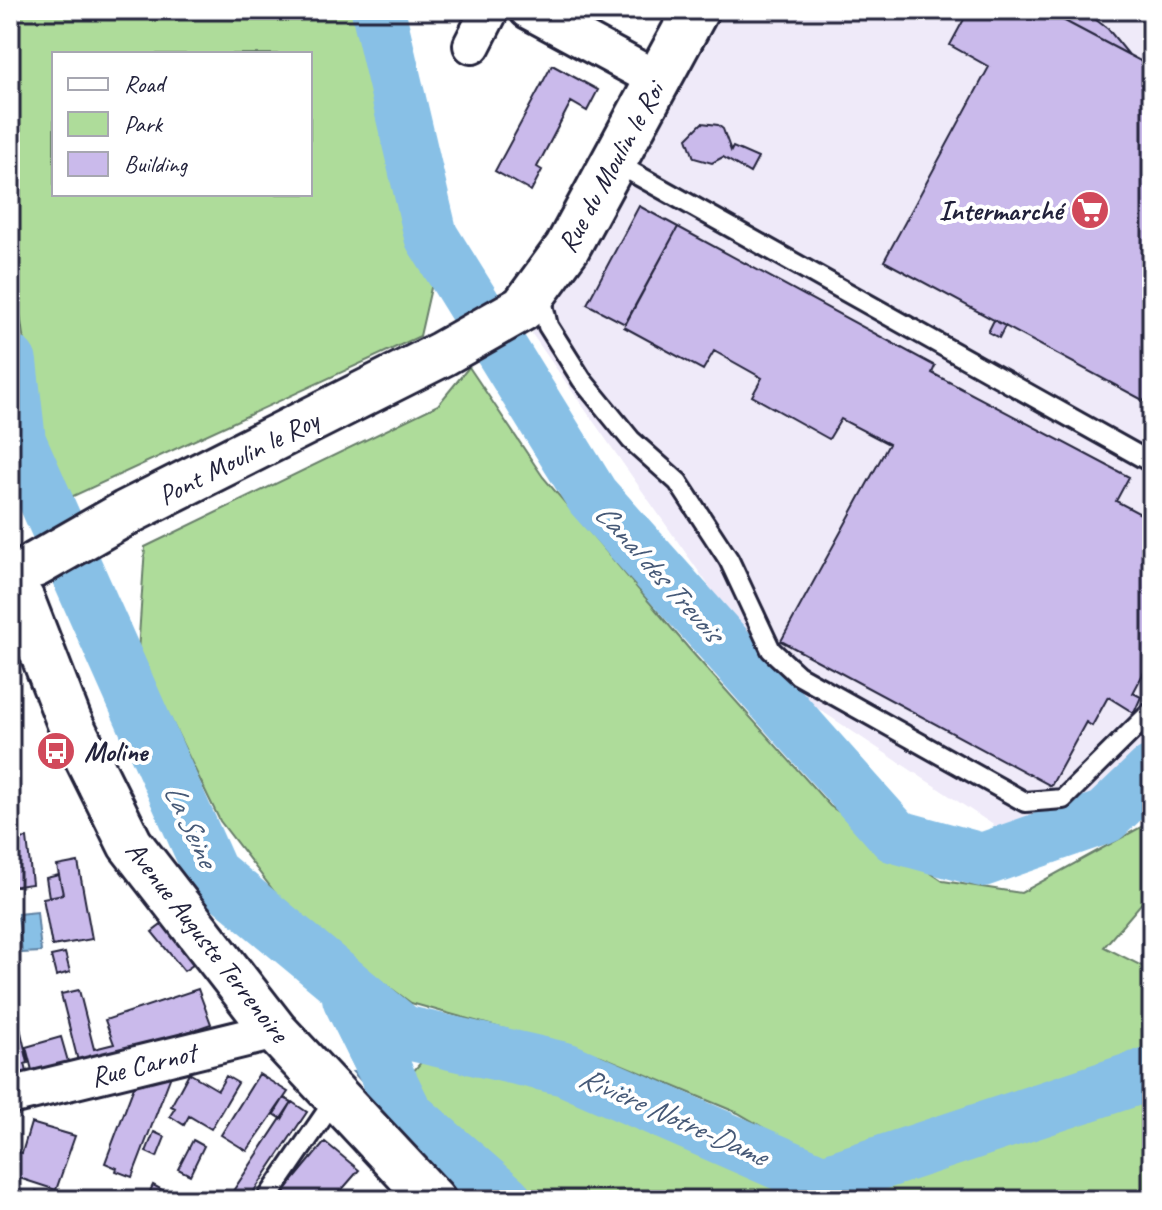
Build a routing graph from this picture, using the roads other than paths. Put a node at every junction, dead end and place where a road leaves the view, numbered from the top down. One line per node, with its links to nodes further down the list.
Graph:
1 (490, 10): 4 (street)
2 (528, 10): 5 (street)
3 (696, 10): 5 (street, Rue du Moulin le Roi)
4 (472, 45)
5 (658, 80): 6 (street, Rue du Moulin le Roi)
6 (614, 162): 7 (street, Rue du Moulin le Roi); 8 (lane)
7 (526, 302): 9 (street, Pont Moulin le Roy); 10 (lane)
8 (1152, 463)
9 (22, 571): 11 (street, Avenue Auguste Terrenoire)
10 (1152, 711)
11 (275, 1031): 12 (street, Rue Carnot); 13 (street, Avenue Auguste Terrenoire)
12 (10, 1096)
13 (336, 1098): 14 (lane); 15 (street, Avenue Auguste Terrenoire)
14 (266, 1200)
15 (433, 1200)

